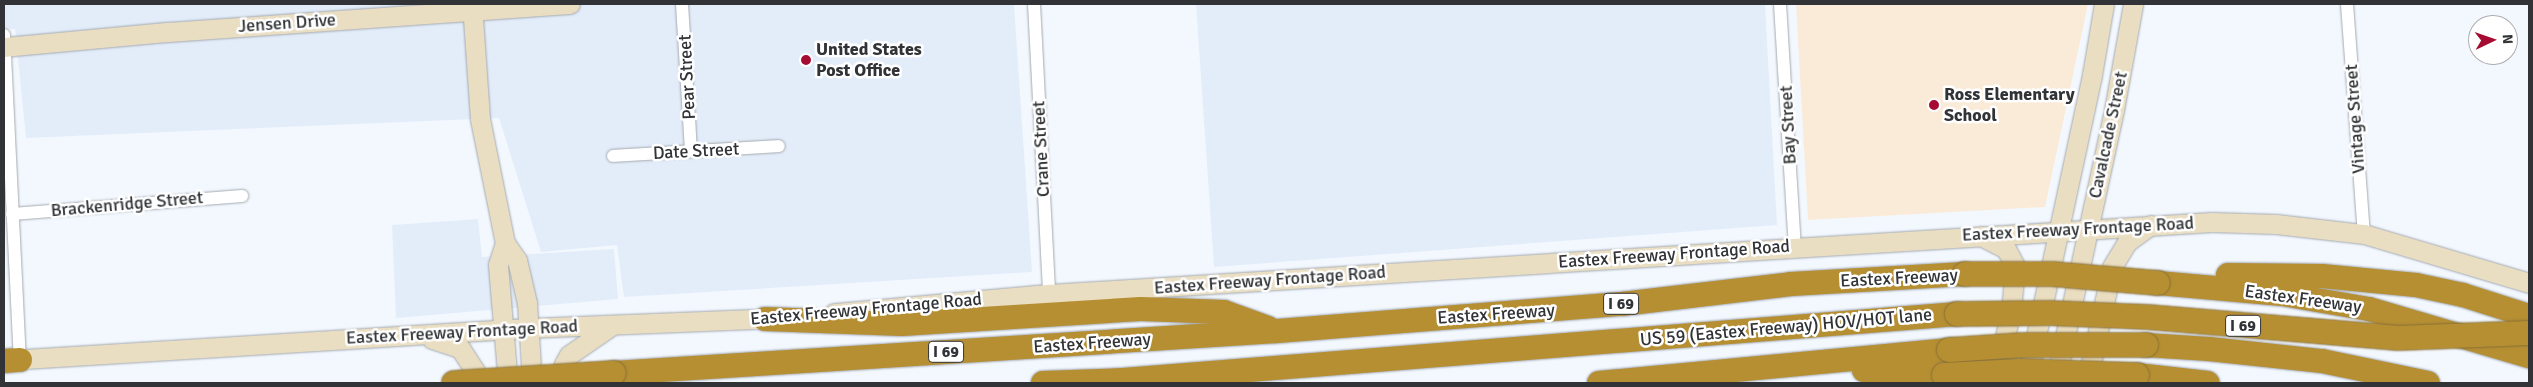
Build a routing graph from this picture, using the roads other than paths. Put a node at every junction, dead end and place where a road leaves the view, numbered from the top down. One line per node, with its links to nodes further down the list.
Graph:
1 (570, 4): 8 (main road, Jensen Drive)
2 (682, 4): 13 (street, Pear Street)
3 (1034, 4): 26 (street, Crane Street)
4 (1780, 4): 23 (street, Bay Street)
5 (2104, 4): 10 (main road, Cavalcade Street)
6 (2134, 4): 11 (main road, Cavalcade Street)
7 (2347, 4): 20 (street, Vintage Street)
8 (472, 7): 9 (main road, Jensen Drive); 22 (main road)
9 (4, 43): 16 (street)
10 (2092, 75): 11 (main road); 19 (main road, Cavalcade Street)
11 (2120, 80): 18 (main road, Cavalcade Street)
12 (779, 146): 13 (street, Date Street)
13 (691, 151): 14 (street, Date Street)
14 (613, 156)
15 (242, 196): 16 (street, Brackenridge Street)
16 (12, 214): 36 (street)
17 (2151, 224): 18 (main road, Eastex Freeway Frontage Road); 20 (main road, Eastex Freeway Frontage Road); 48 (main road)
18 (2089, 228): 19 (main road, Eastex Freeway Frontage Road); 47 (main road, Cavalcade Street)
19 (2059, 230): 21 (main road, Eastex Freeway Frontage Road); 46 (main road, Cavalcade Street)
20 (2364, 234): 25 (main road, Eastex Freeway Frontage Road)
21 (1979, 235): 23 (main road, Eastex Freeway Frontage Road); 45 (main road)
22 (505, 243): 30 (main road); 31 (main road)
23 (1795, 246): 26 (main road, Eastex Freeway Frontage Road)
24 (2159, 279): 27 (highway); 32 (highway, Eastex Freeway / I 69, bridge); 35 (highway, Eastex Freeway / I 69)
25 (2529, 283)
26 (1048, 294): 28 (main road, Eastex Freeway Frontage Road)
27 (2529, 316)
28 (765, 319): 29 (main road, Eastex Freeway Frontage Road); 32 (highway)
29 (614, 324): 30 (main road, Eastex Freeway Frontage Road); 42 (main road)
30 (528, 328): 31 (main road, Eastex Freeway Frontage Road); 41 (main road)
31 (504, 330): 34 (main road, Eastex Freeway Frontage Road); 40 (main road)
32 (1277, 331): 38 (highway, Eastex Freeway / I 69, bridge)
33 (2529, 333): 43 (highway, US 59 (Eastex Freeway) HOV/HOT lane / I 69, bridge)
34 (425, 336): 36 (main road, Eastex Freeway Frontage Road); 39 (main road)
35 (2529, 356)
36 (9, 360)
37 (1790, 365): 44 (highway, I 69); 49 (highway, bridge); 50 (highway, I 69, bridge)
38 (454, 383)
39 (475, 383)
40 (508, 383)
41 (532, 383)
42 (562, 383)
43 (1043, 383)
44 (1599, 383)
45 (1988, 383)
46 (2026, 383)
47 (2055, 383)
48 (2094, 383)
49 (2208, 383)
50 (2428, 383)

